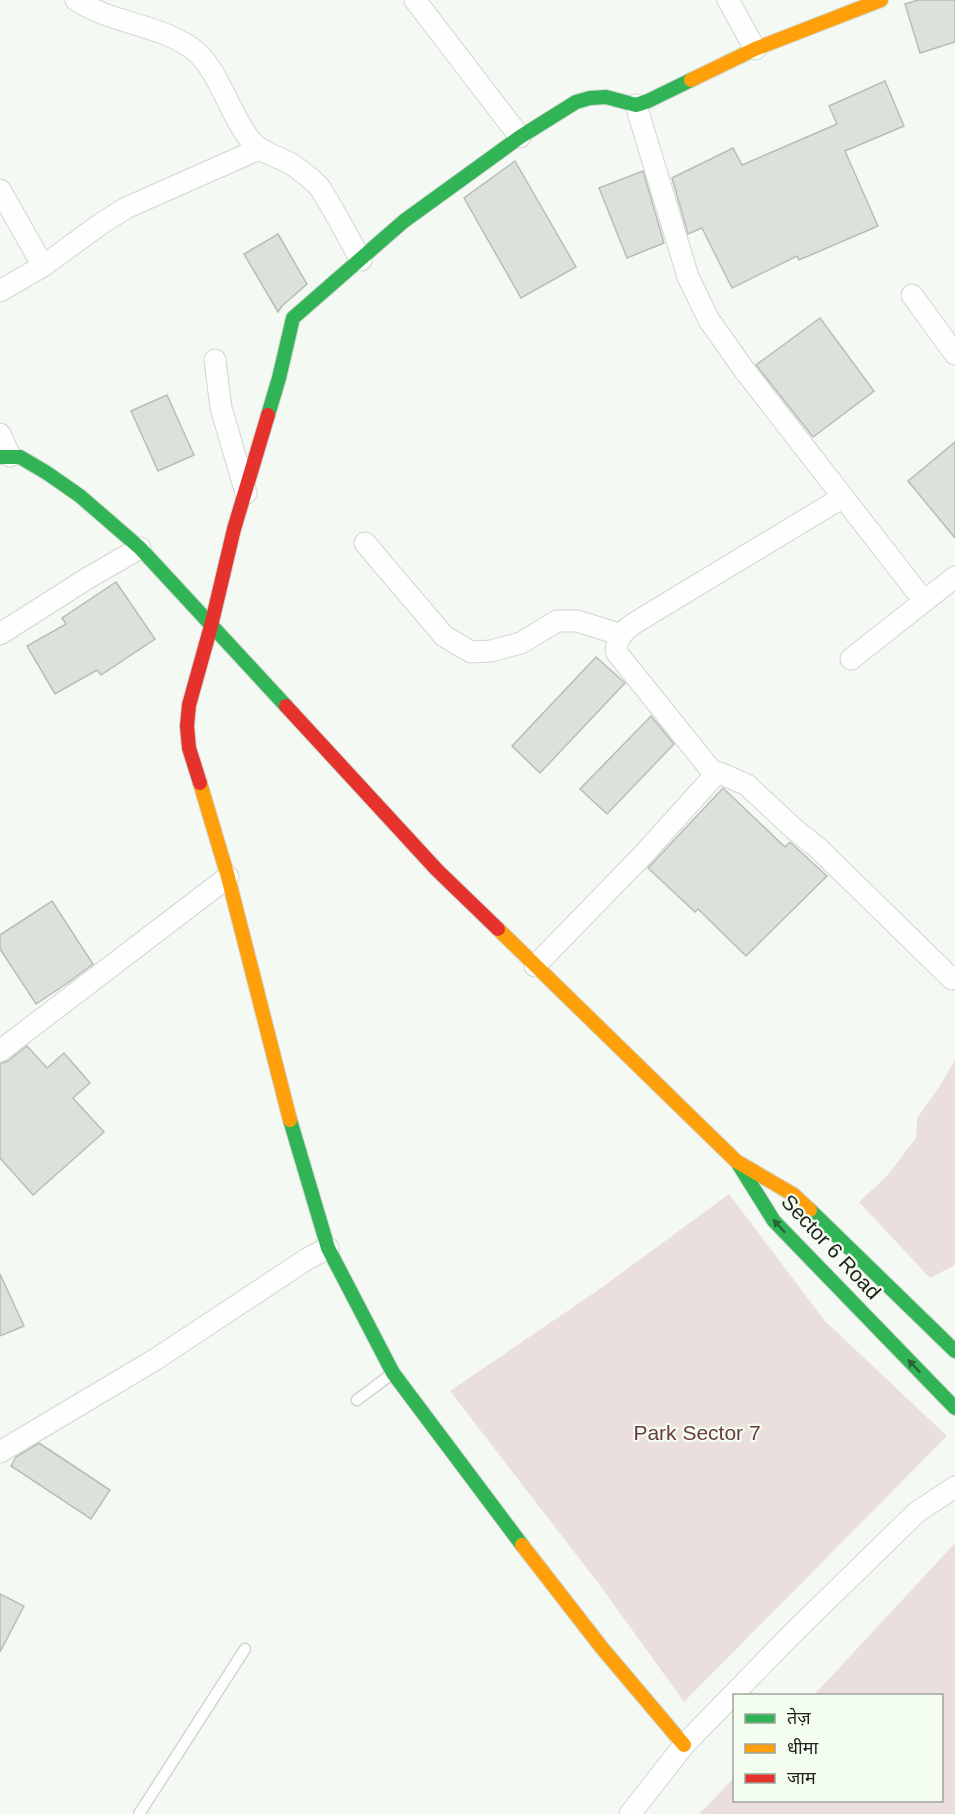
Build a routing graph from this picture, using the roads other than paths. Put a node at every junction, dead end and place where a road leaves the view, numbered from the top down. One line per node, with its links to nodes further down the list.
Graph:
1 (76, 0): 8 (street)
2 (415, 0): 7 (street)
3 (728, 0): 5 (street)
4 (881, 0): 5 (street)
5 (755, 49): 6 (street)
6 (636, 105): 7 (street); 19 (street)
7 (520, 137): 10 (street)
8 (259, 149): 10 (street); 11 (street)
9 (0, 190): 11 (street)
10 (361, 260): 18 (street)
11 (43, 266): 12 (street)
12 (0, 291)
13 (912, 295): 14 (street)
14 (955, 354)
15 (215, 360): 18 (street)
16 (0, 434): 17 (street)
17 (5, 457): 21 (street)
18 (246, 494): 24 (street)
19 (843, 497): 23 (street); 26 (street)
20 (365, 543): 26 (street)
21 (140, 548): 24 (street); 25 (street)
22 (955, 577): 23 (street)
23 (924, 601): 27 (street)
24 (212, 626): 29 (street); 30 (street)
25 (0, 634)
26 (622, 635): 28 (street)
27 (851, 660)
28 (715, 775): 30 (street); 31 (street)
29 (228, 877): 32 (street); 34 (street)
30 (535, 966): 33 (street)
31 (952, 979)
32 (0, 1050)
33 (736, 1161): 35 (street, Sector 6 Road); 38 (street, Sector 6 Road, one-way to 33)
34 (328, 1248): 36 (street); 39 (street)
35 (955, 1351)
36 (393, 1372): 37 (lane); 44 (street)
37 (357, 1400)
38 (955, 1408)
39 (0, 1452)
40 (955, 1487): 42 (street)
41 (245, 1649): 45 (lane)
42 (734, 1694)
43 (733, 1695): 44 (street)
44 (684, 1745): 46 (street)
45 (139, 1814)
46 (630, 1814)

